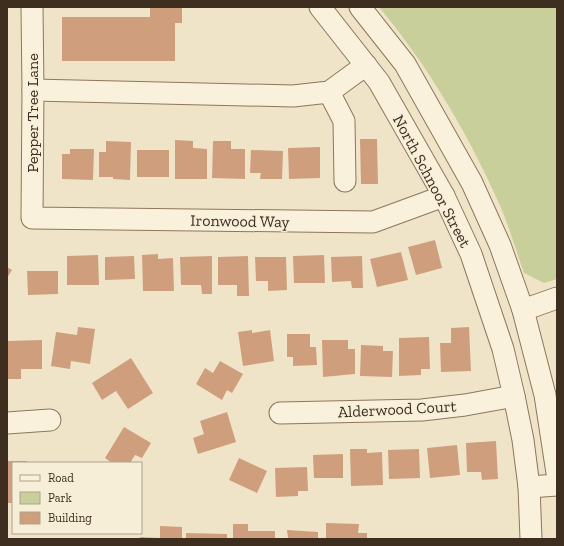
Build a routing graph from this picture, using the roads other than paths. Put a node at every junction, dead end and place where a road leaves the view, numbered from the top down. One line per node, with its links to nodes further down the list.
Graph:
1 (32, 7): 5 (street, Pepper Tree Lane)
2 (320, 7): 4 (street, North Schnoor Street)
3 (360, 7): 11 (street, North Schnoor Street)
4 (366, 65): 6 (street); 8 (street, North Schnoor Street)
5 (33, 90): 6 (street); 9 (street, Pepper Tree Lane)
6 (329, 92): 7 (street)
7 (345, 181)
8 (444, 196): 9 (street, Ironwood Way); 12 (street, North Schnoor Street)
9 (32, 218)
10 (557, 298): 11 (street)
11 (523, 310): 16 (street, North Schnoor Street)
12 (514, 396): 13 (street, Alderwood Court); 18 (street, North Schnoor Street)
13 (280, 413)
14 (50, 420): 15 (street)
15 (7, 423)
16 (557, 472)
17 (557, 485): 18 (street)
18 (529, 487): 19 (street, North Schnoor Street)
19 (531, 539)

